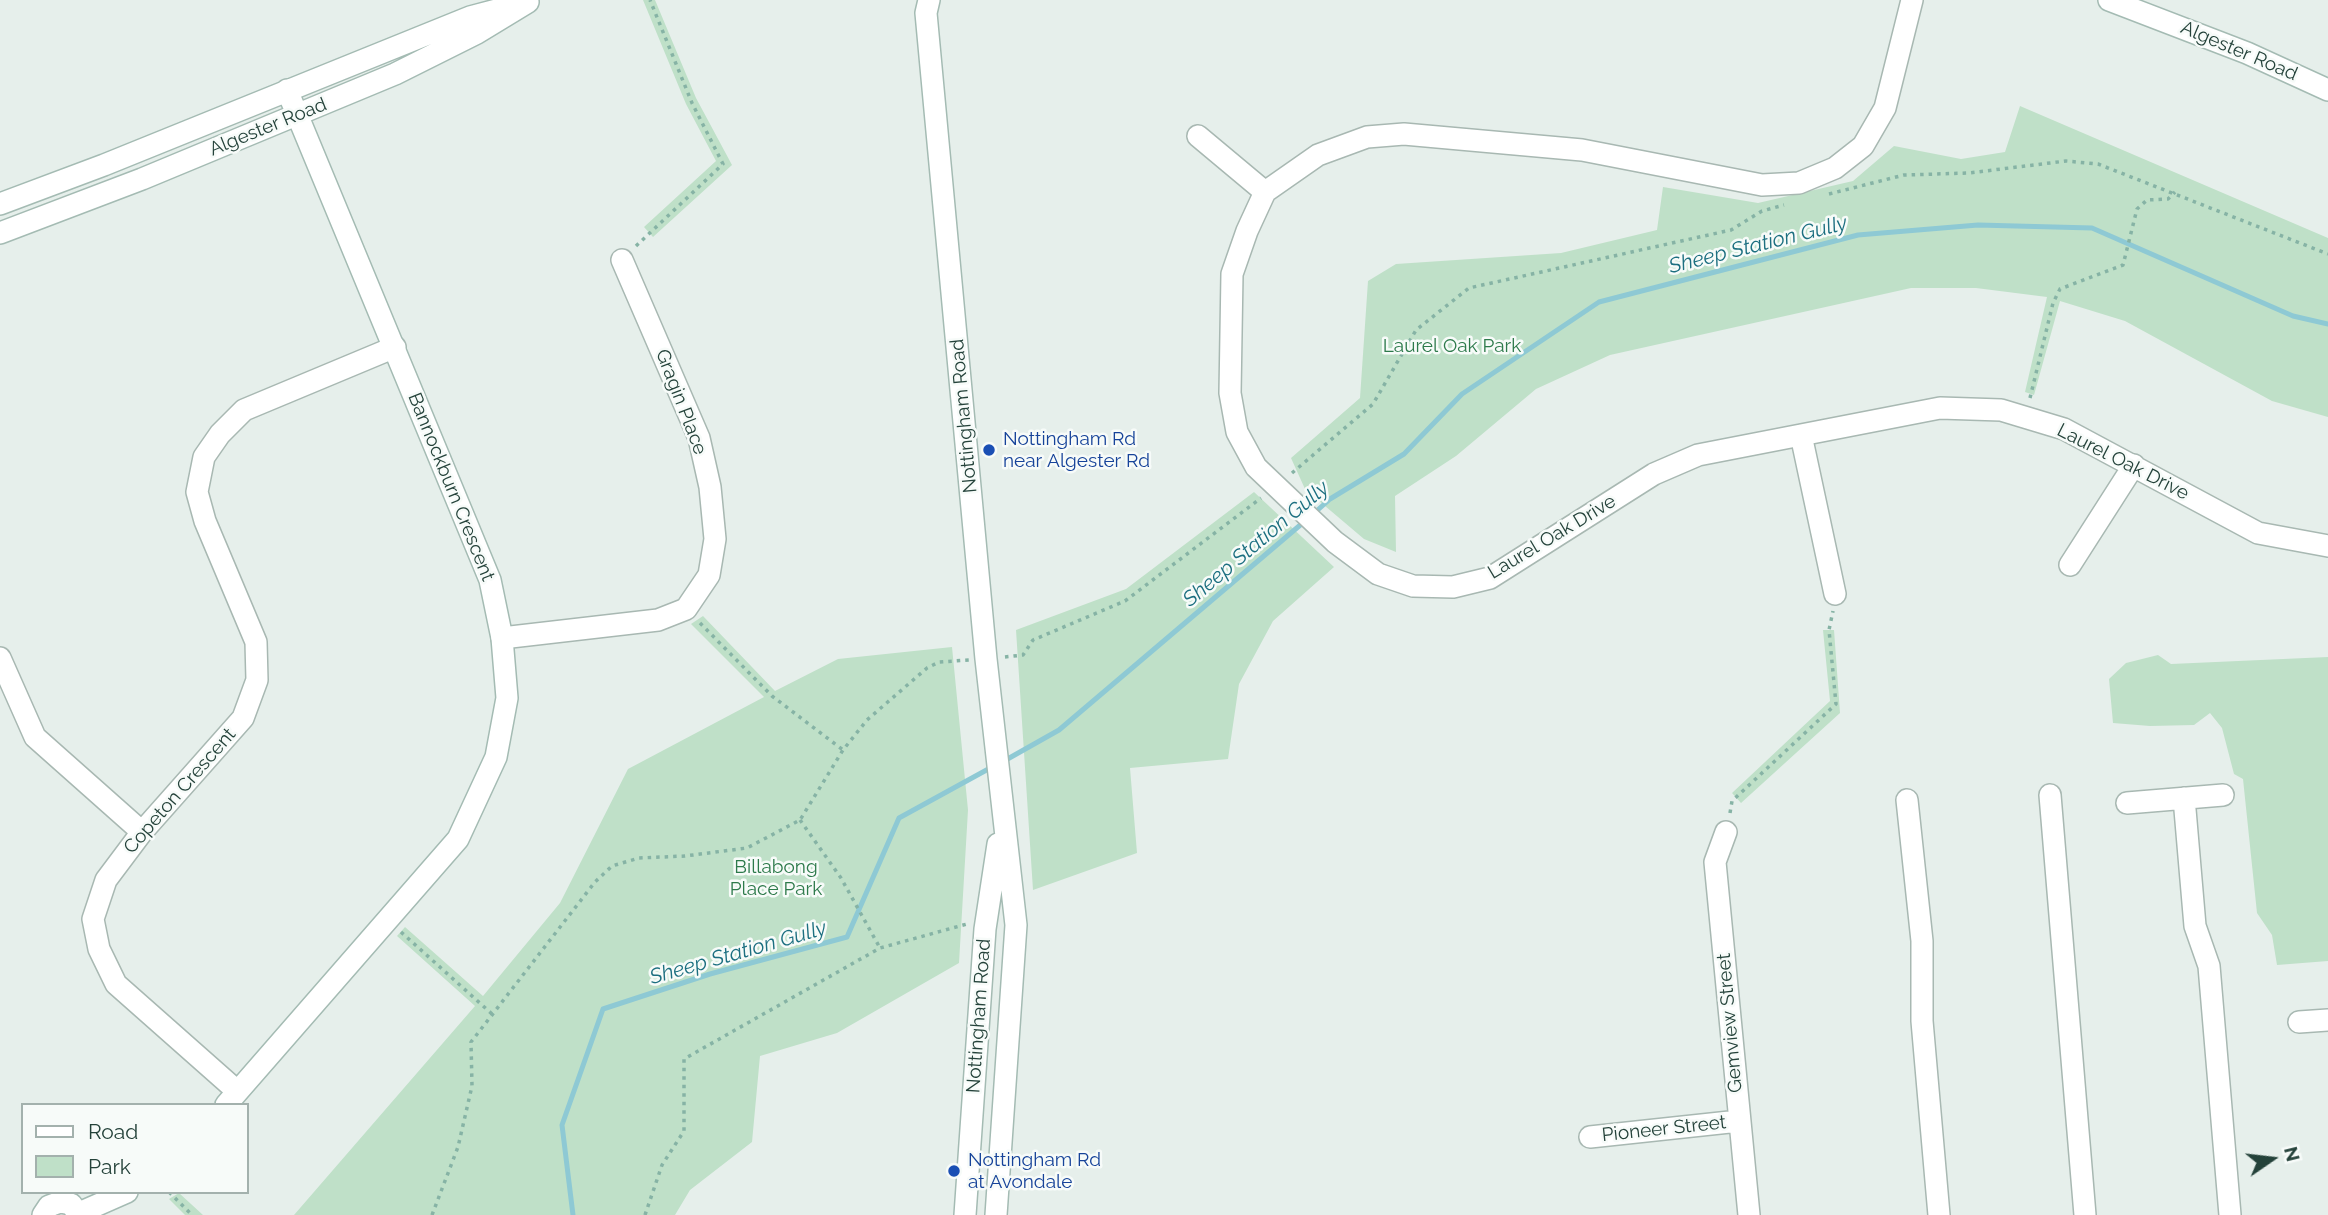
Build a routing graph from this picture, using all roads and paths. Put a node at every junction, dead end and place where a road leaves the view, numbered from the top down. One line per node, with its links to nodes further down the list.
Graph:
1 (650, 0): 17 (path)
2 (1912, 0): 10 (street)
3 (2109, 0): 7 (street, Algester Road)
4 (530, 1): 6 (street, Algester Road); 8 (street, Algester Road)
5 (925, 4): 29 (street, Nottingham Road)
6 (287, 90): 8 (street, Bannockburn Crescent); 13 (street, Algester Road)
7 (2328, 90)
8 (298, 115): 15 (street, Algester Road); 18 (street, Bannockburn Crescent)
9 (1198, 136): 10 (street)
10 (1265, 192): 22 (street, Laurel Oak Drive)
11 (2175, 192): 12 (path); 16 (path); 19 (path)
12 (1827, 194)
13 (0, 204)
14 (1788, 204): 22 (path)
15 (0, 233)
16 (2328, 254)
17 (622, 260): 26 (street, Gragin Place)
18 (395, 348): 27 (street, Bannockburn Crescent); 38 (street, Copeton Crescent)
19 (2025, 416): 20 (street, Laurel Oak Drive); 21 (street, Laurel Oak Drive)
20 (1801, 435): 22 (street, Laurel Oak Drive); 25 (street)
21 (2134, 465): 23 (street, Laurel Oak Drive); 24 (street)
22 (1275, 487): 29 (path)
23 (2328, 546)
24 (2070, 565)
25 (1836, 594): 39 (path)
26 (686, 609): 27 (street); 30 (path)
27 (502, 638): 40 (street, Bannockburn Crescent)
28 (0, 658): 38 (street)
29 (986, 659): 30 (path); 36 (street, Nottingham Road)
30 (842, 750): 37 (path)
31 (2050, 794): 60 (street)
32 (2223, 795): 33 (street)
33 (2184, 798): 35 (street); 61 (street)
34 (1907, 800): 59 (street)
35 (2127, 803)
36 (1003, 818): 56 (street, Nottingham Road); 57 (street, Nottingham Road)
37 (800, 820): 42 (path); 43 (path)
38 (142, 832): 46 (street, Copeton Crescent)
39 (1726, 832): 47 (street, Gemview Street)
40 (389, 921): 43 (path); 46 (street, Bannockburn Crescent)
41 (970, 923): 42 (path)
42 (880, 948): 55 (path)
43 (492, 1014): 54 (path)
44 (2328, 1020): 45 (street)
45 (2299, 1023)
46 (232, 1098)
47 (1739, 1121): 48 (street, Pioneer Street); 58 (street, Gemview Street)
48 (1590, 1137)
49 (123, 1194): 51 (street)
50 (171, 1194): 53 (path)
51 (79, 1214): 52 (street)
52 (43, 1215)
53 (192, 1215)
54 (432, 1215)
55 (645, 1215)
56 (965, 1215)
57 (996, 1215)
58 (1749, 1215)
59 (1939, 1215)
60 (2085, 1215)
61 (2230, 1215)

